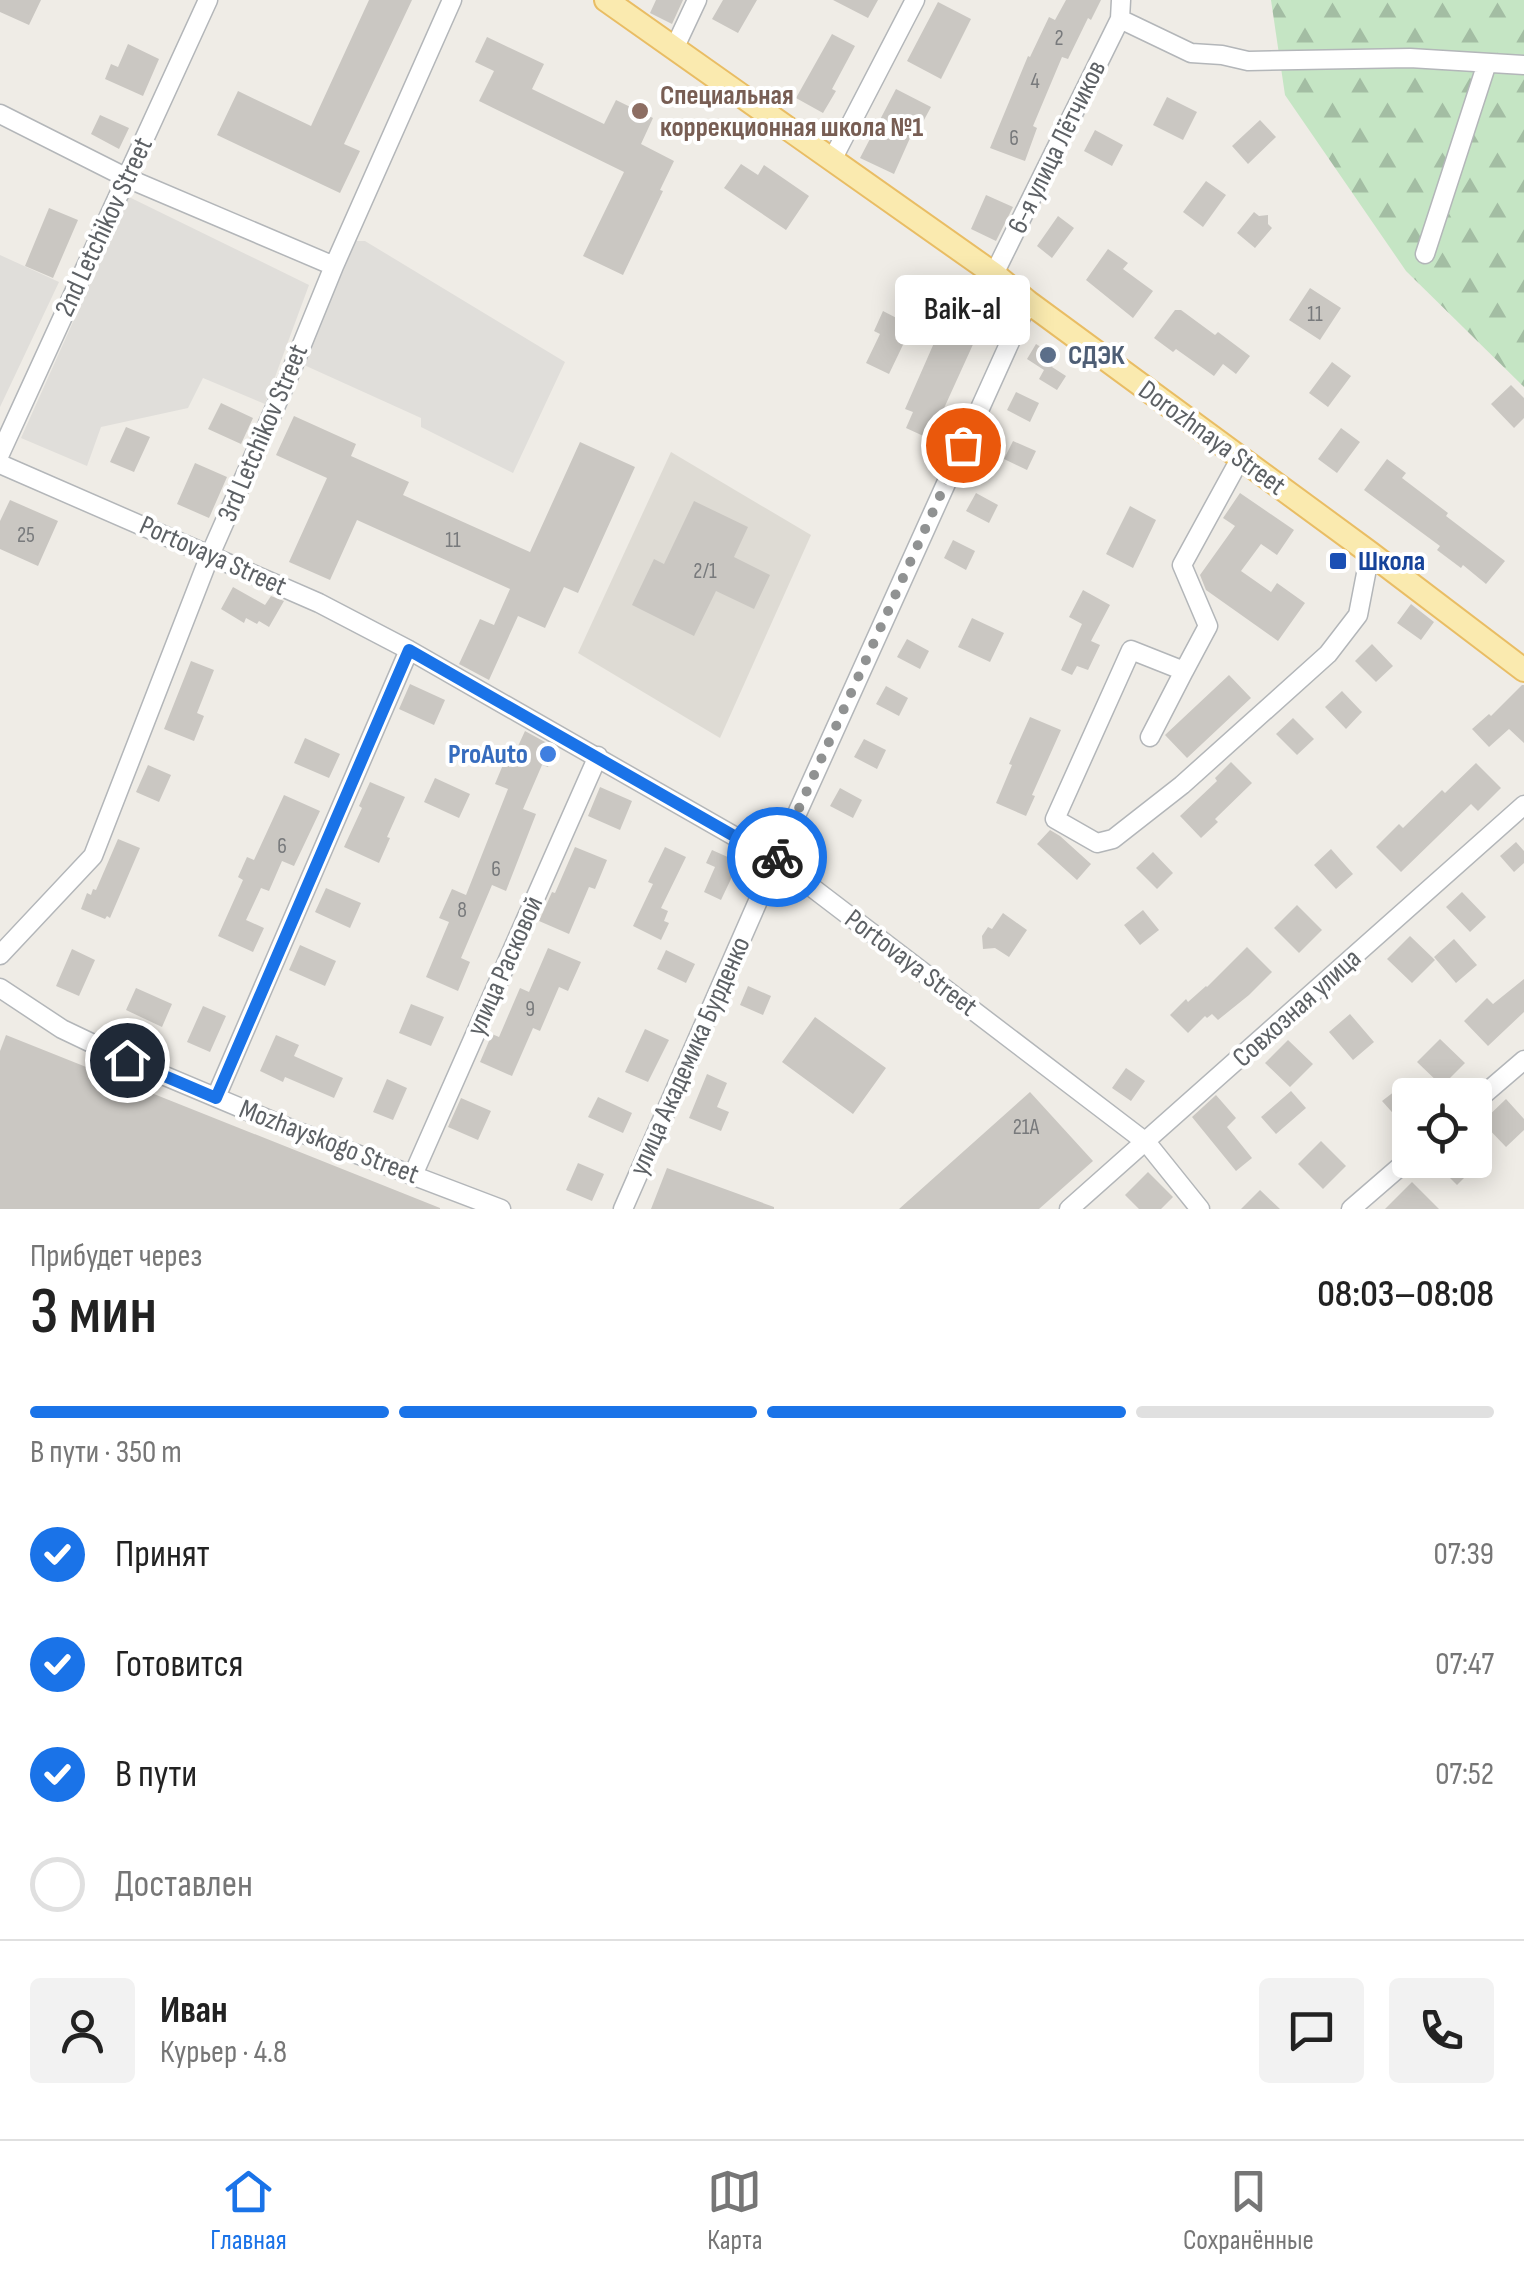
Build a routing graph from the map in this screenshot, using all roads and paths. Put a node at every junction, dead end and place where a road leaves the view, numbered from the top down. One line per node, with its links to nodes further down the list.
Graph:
1 (208, 0): 12 (street, 2nd Letchikov Street)
2 (452, 0): 14 (street, 3rd Letchikov Street)
3 (606, 0): 7 (main road, Dorozhnaya Street)
4 (697, 0): 7 (street)
5 (915, 0): 11 (street)
6 (1120, 10): 8 (street); 15 (street, 6-я улица Лётчиков)
7 (674, 49): 11 (main road, Dorozhnaya Street)
8 (1487, 63): 9 (street); 13 (street)
9 (1524, 65)
10 (0, 114): 12 (street)
11 (832, 160): 15 (main road, Dorozhnaya Street)
12 (127, 178): 14 (street); 17 (street, 2nd Letchikov Street)
13 (1425, 254)
14 (334, 266): 21 (street, 3rd Letchikov Street)
15 (994, 274): 16 (main road, Dorozhnaya Street)
16 (1028, 302): 18 (main road, Dorozhnaya Street); 28 (street, улица Академика Бурденко)
17 (0, 454)
18 (1240, 460): 20 (main road, Dorozhnaya Street); 24 (street)
19 (0, 464): 21 (street, Portovaya Street)
20 (1370, 553): 23 (main road, Dorozhnaya Street); 24 (street)
21 (210, 555): 22 (street, Portovaya Street); 29 (street, 3rd Letchikov Street)
22 (409, 650): 26 (street, Portovaya Street); 33 (street)
23 (1524, 670)
24 (1184, 671): 25 (street)
25 (1150, 736)
26 (598, 756): 28 (street, Portovaya Street); 36 (street, улица Расковой)
27 (1524, 805): 34 (street, Совхозная улица)
28 (776, 860): 34 (street, Portovaya Street); 38 (street, улица Академика Бурденко)
29 (0, 955)
30 (0, 988): 33 (street, Mozhayskogo Street)
31 (1524, 1060): 32 (street)
32 (1492, 1087)
33 (216, 1098): 36 (street, Mozhayskogo Street)
34 (1146, 1143): 39 (street, Совхозная улица); 40 (street, Portovaya Street)
35 (1392, 1174): 41 (street)
36 (412, 1175): 37 (street, Mozhayskogo Street)
37 (501, 1209)
38 (624, 1209)
39 (1069, 1209)
40 (1200, 1209)
41 (1351, 1209)

